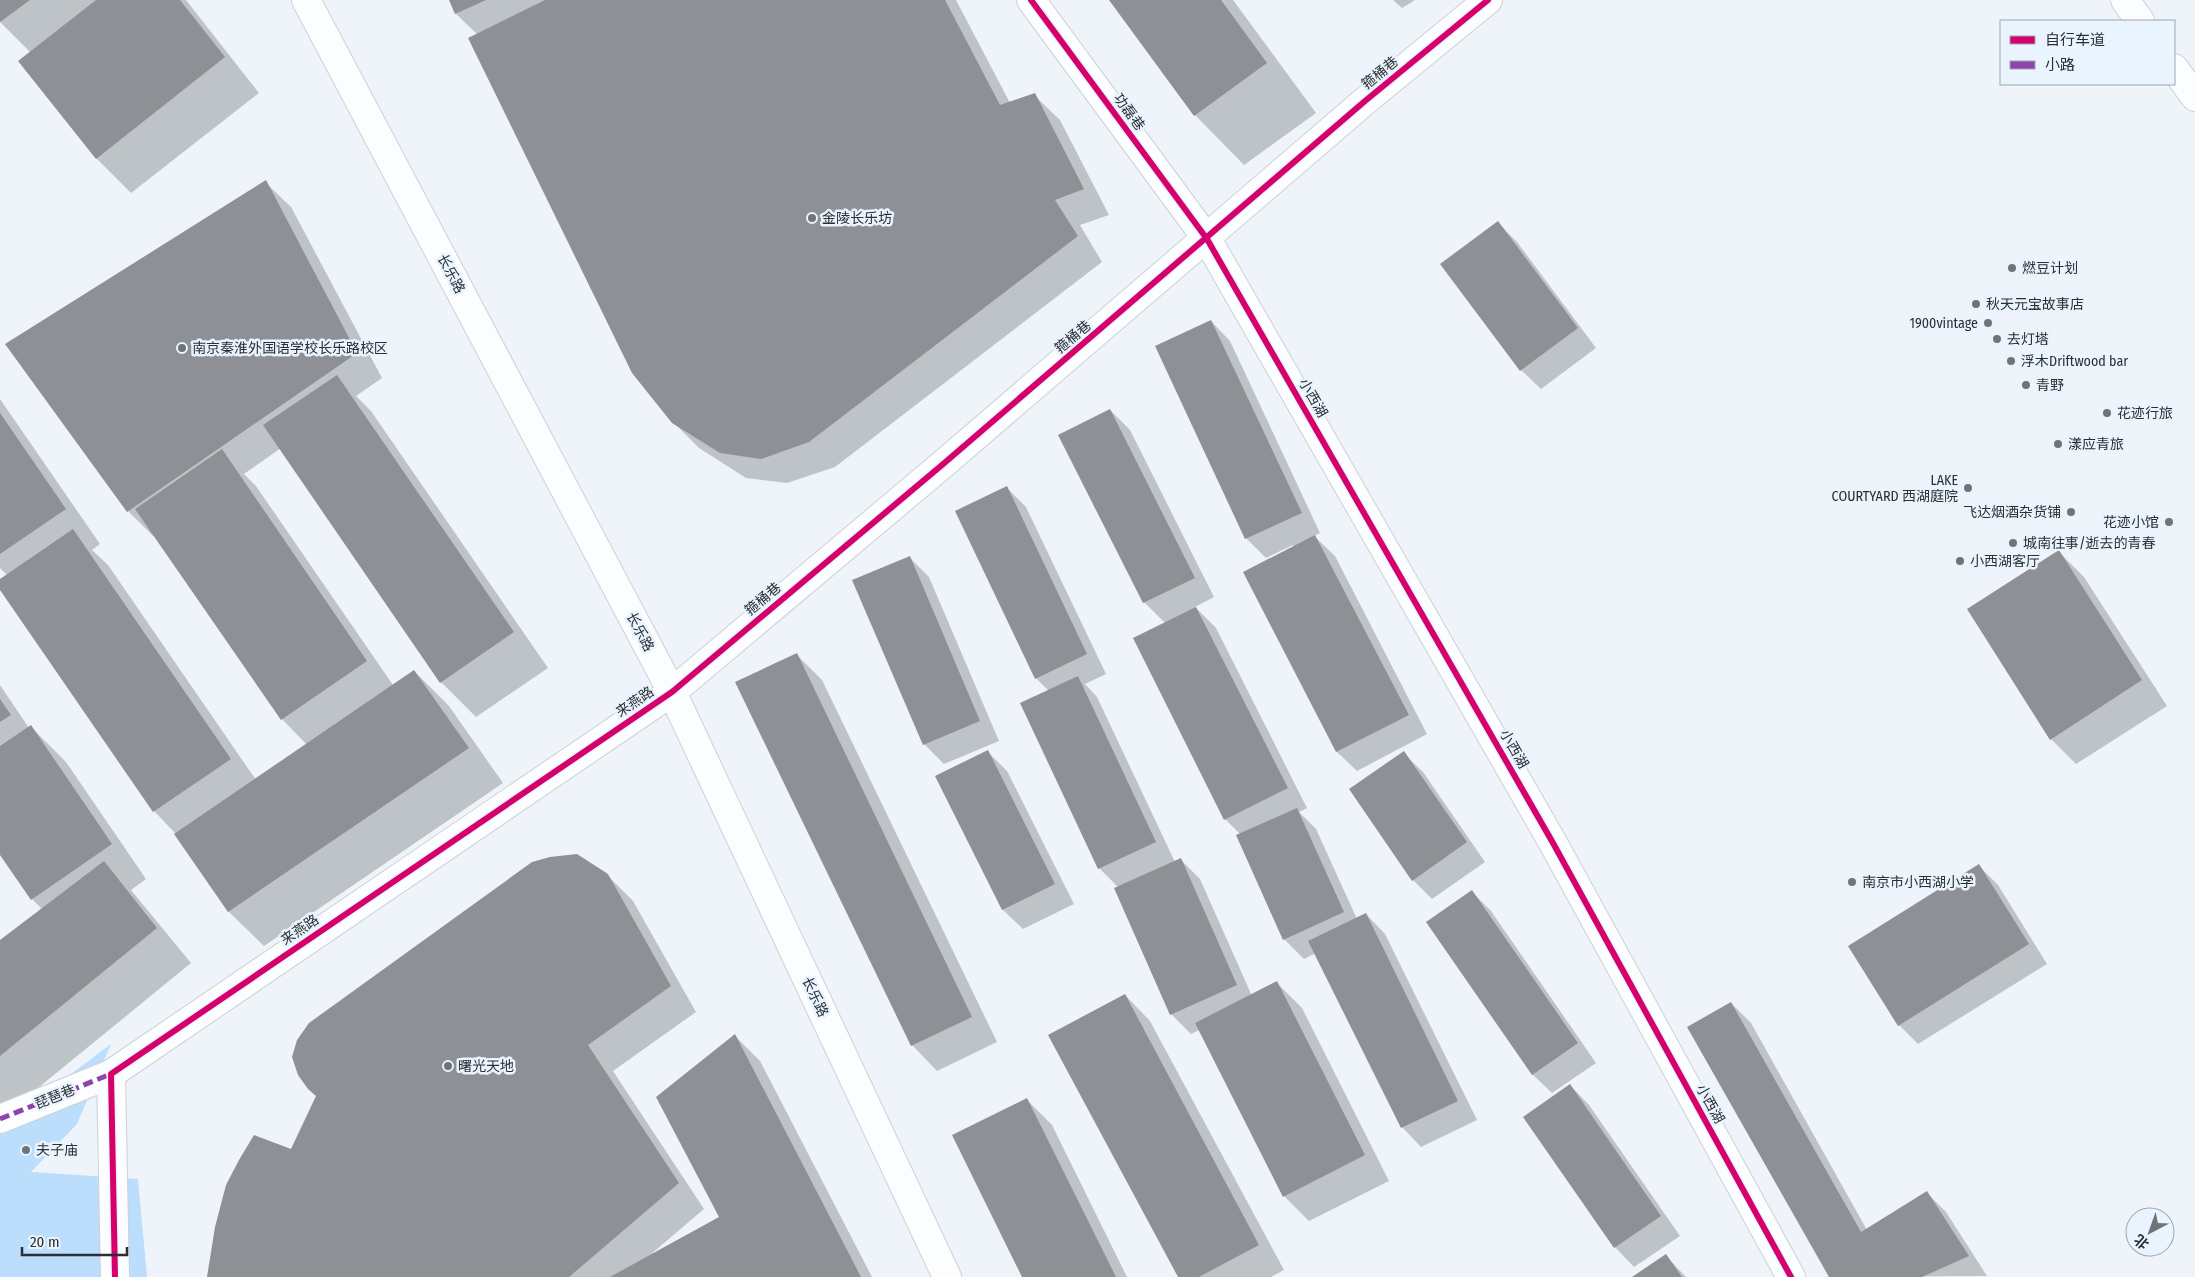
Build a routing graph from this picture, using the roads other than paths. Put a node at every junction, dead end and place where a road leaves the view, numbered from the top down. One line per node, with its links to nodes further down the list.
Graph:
1 (306, 0): 9 (street, 长乐路)
2 (1031, 0): 8 (street, 功磊巷)
3 (1488, 0): 8 (street, 箍桶巷)
4 (2125, 0): 5 (street)
5 (2139, 20)
6 (2175, 69): 7 (street)
7 (2195, 97)
8 (1207, 239): 9 (street, 箍桶巷); 14 (street, 小西湖)
9 (672, 692): 10 (street, 来燕路); 13 (street, 长乐路)
10 (111, 1074): 11 (street, 琵琶巷); 12 (street)
11 (0, 1119)
12 (115, 1277)
13 (947, 1277)
14 (1791, 1277)

